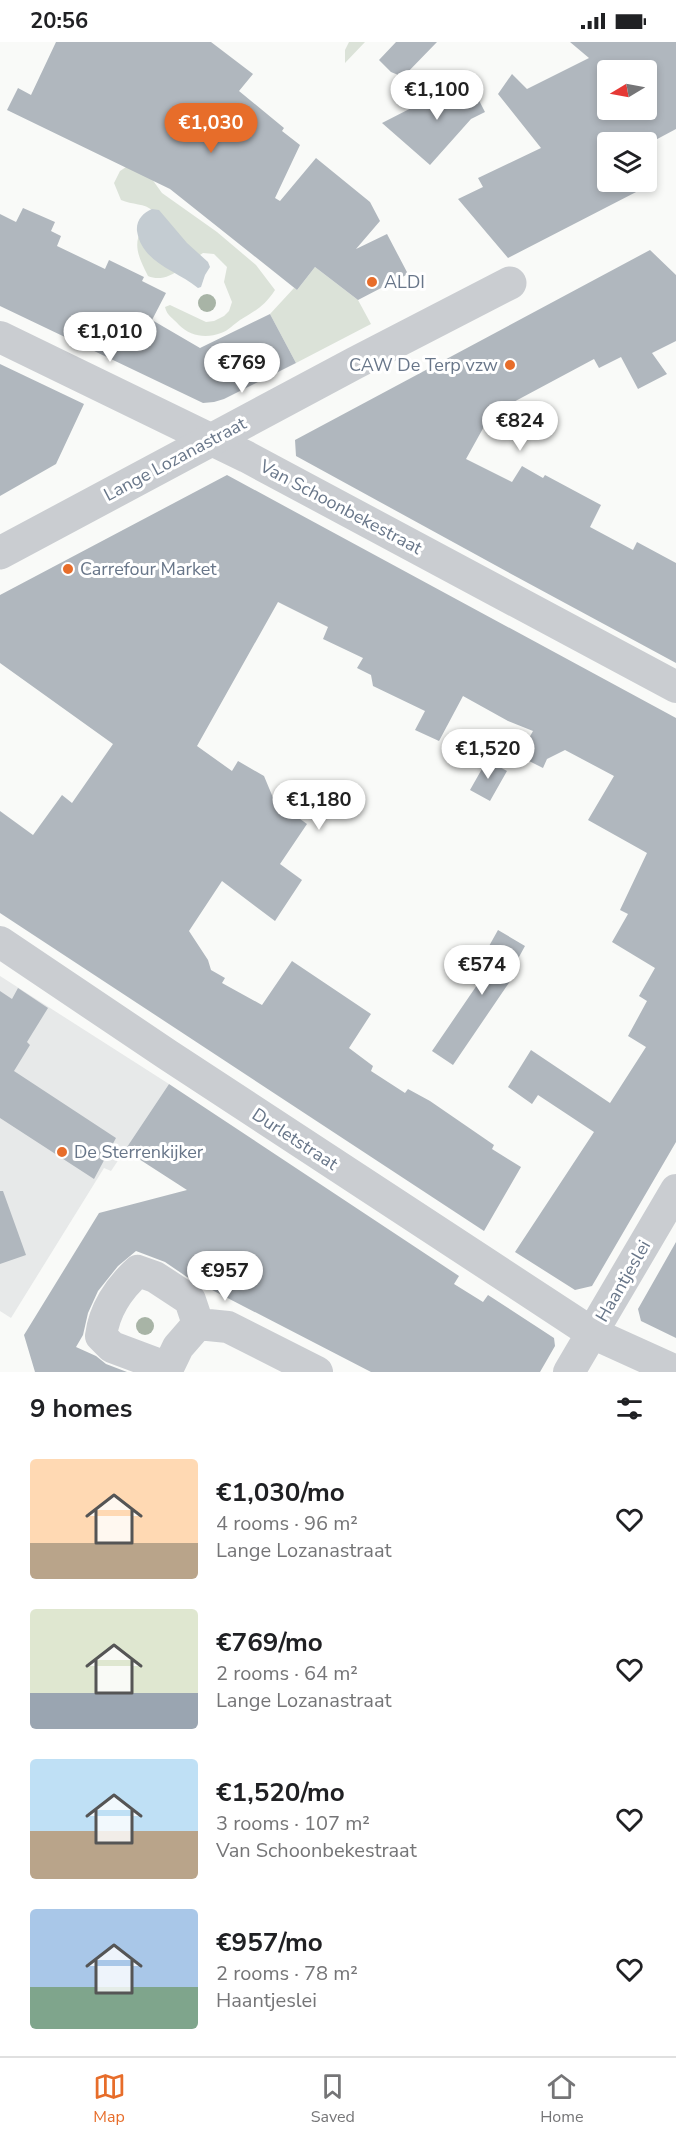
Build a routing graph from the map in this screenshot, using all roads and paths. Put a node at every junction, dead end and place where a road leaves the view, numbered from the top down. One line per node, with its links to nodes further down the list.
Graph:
1 (510, 283): 3 (street, Lange Lozanastraat)
2 (0, 337): 3 (street, Van Schoonbekestraat)
3 (211, 440): 4 (street, Lange Lozanastraat); 5 (street, Van Schoonbekestraat)
4 (0, 553)
5 (676, 687)
6 (0, 942): 9 (street, Durletstraat)
7 (676, 1190): 9 (street, Haantjeslei)
8 (198, 1324): 10 (street); 10 (street); 12 (street)
9 (592, 1333): 11 (street, Durletstraat); 13 (street, Haantjeslei)
10 (167, 1370)
11 (676, 1371)
12 (317, 1372)
13 (569, 1372)

